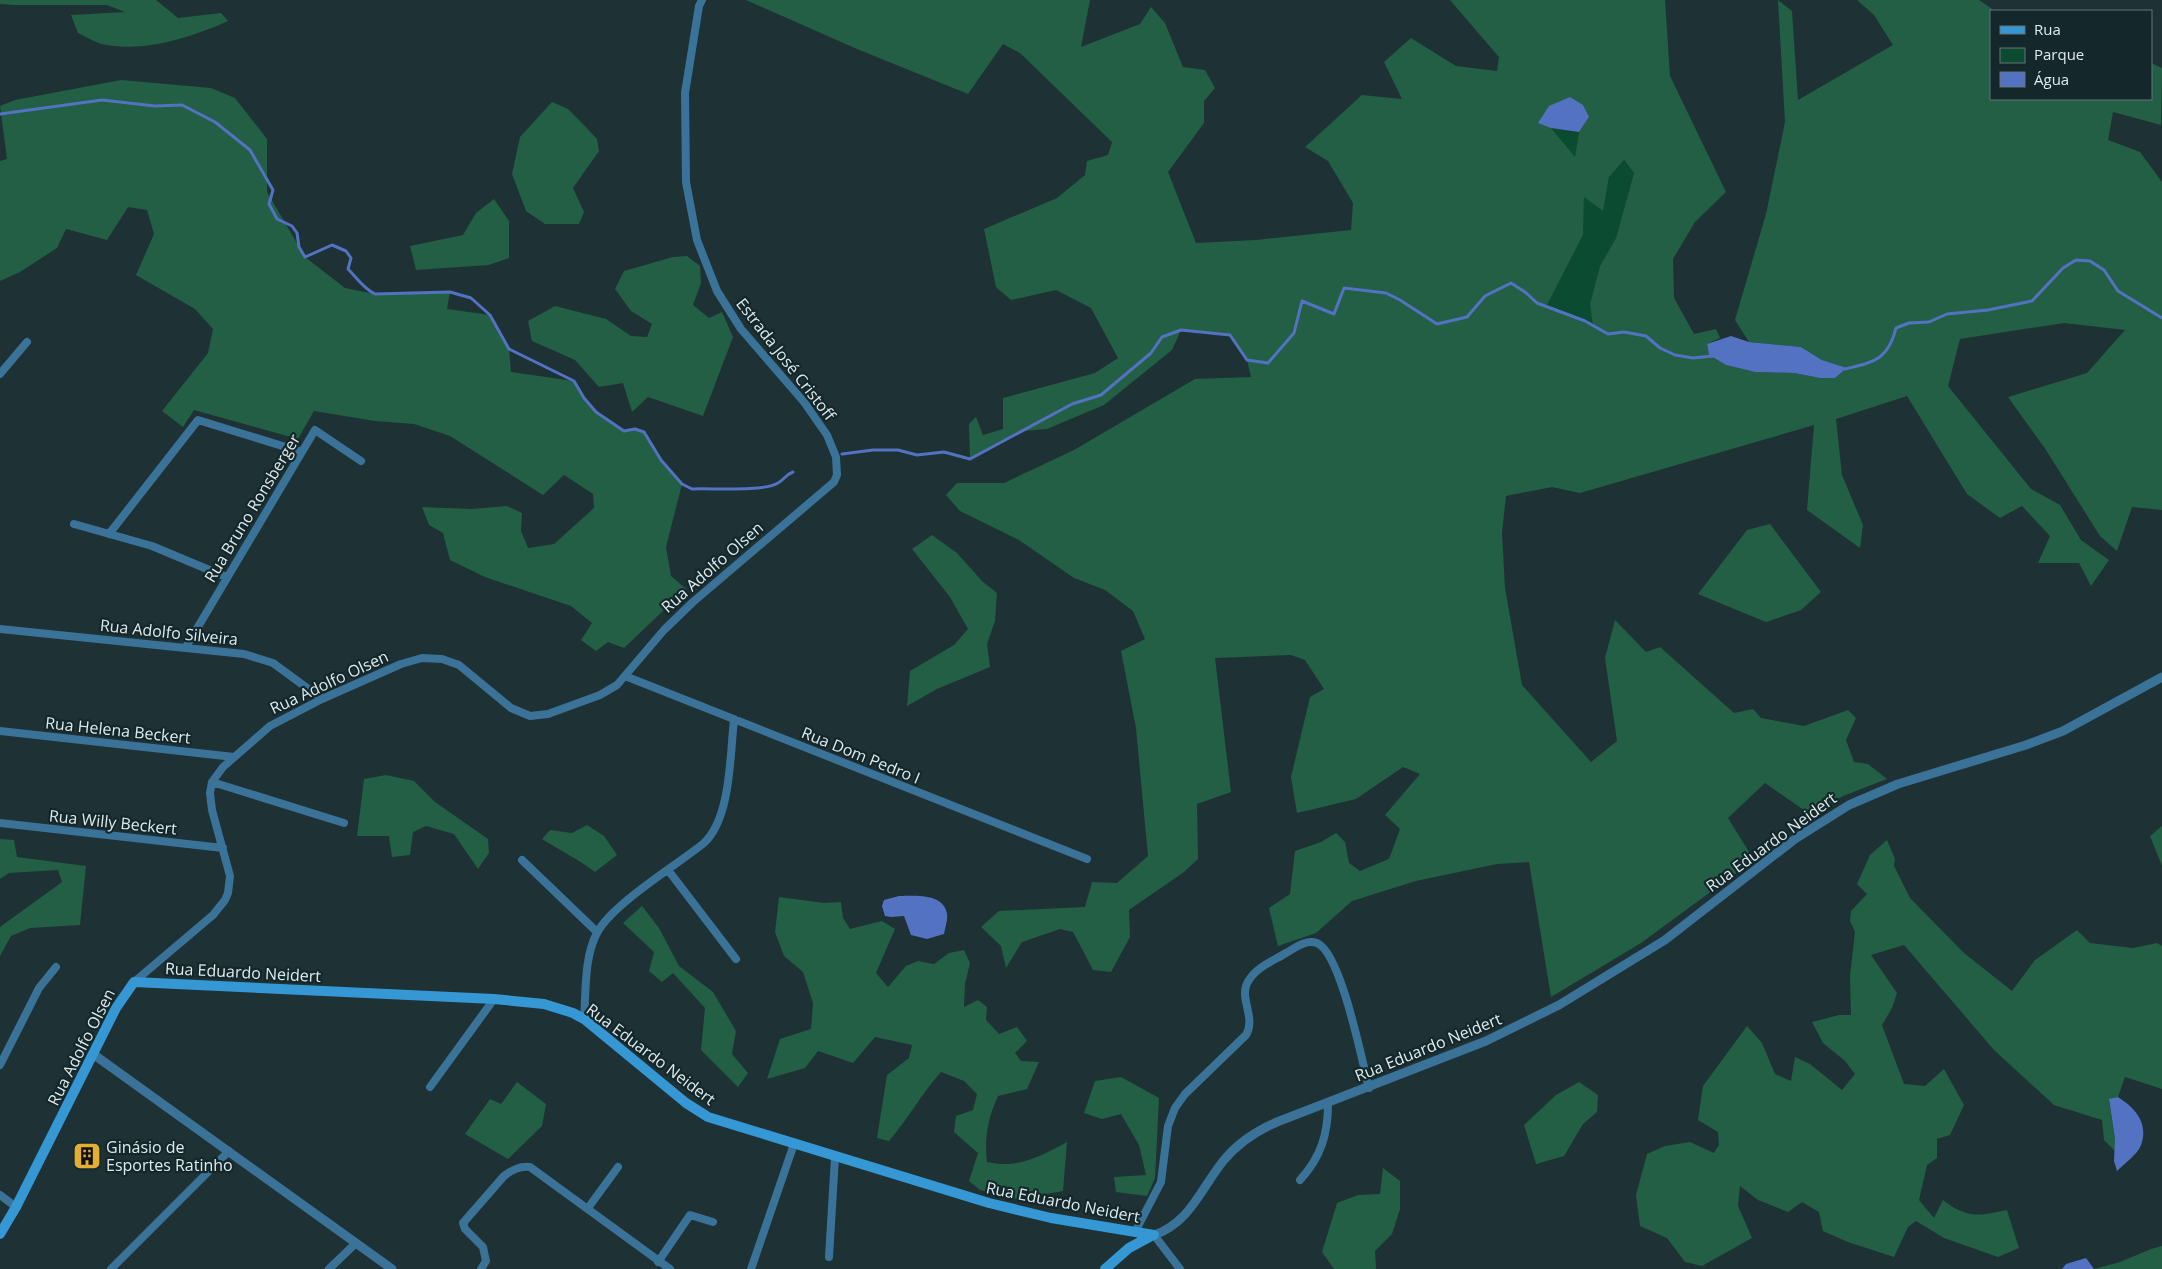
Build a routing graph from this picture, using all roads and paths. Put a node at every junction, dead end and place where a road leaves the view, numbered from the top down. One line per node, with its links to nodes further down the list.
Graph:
1 (702, 0): 6 (street, Estrada José Cristoff)
2 (27, 342): 3 (street)
3 (0, 374)
4 (302, 452): 5 (street, Rua Bruno Ronsberger); 8 (street); 9 (street, Rua Bruno Ronsberger)
5 (361, 461)
6 (820, 496): 12 (street, Rua Adolfo Olsen)
7 (74, 524): 8 (street)
8 (109, 534): 9 (street)
9 (226, 577): 11 (street, Rua Bruno Ronsberger)
10 (0, 630): 11 (street, Rua Adolfo Silveira)
11 (186, 647): 14 (street, Rua Adolfo Silveira)
12 (625, 676): 14 (street, Rua Adolfo Olsen); 15 (street, Rua Dom Pedro I)
13 (2162, 677): 34 (street, Rua Eduardo Neidert)
14 (322, 699): 17 (street, Rua Adolfo Olsen)
15 (734, 719): 22 (street, Rua Dom Pedro I); 24 (street)
16 (0, 731): 17 (street, Rua Helena Beckert)
17 (234, 757): 18 (street, Rua Adolfo Olsen)
18 (212, 782): 20 (street); 21 (street, Rua Adolfo Olsen)
19 (0, 823): 21 (street, Rua Willy Beckert)
20 (344, 824)
21 (223, 848): 28 (street, Rua Adolfo Olsen)
22 (1087, 859)
23 (522, 860): 25 (street)
24 (668, 870): 25 (street); 26 (street)
25 (597, 932): 30 (street)
26 (736, 959)
27 (56, 967): 32 (street)
28 (134, 982): 29 (main road, Rua Eduardo Neidert); 31 (main road, Rua Adolfo Olsen)
29 (494, 999): 30 (main road, Rua Eduardo Neidert); 33 (street)
30 (584, 1019): 36 (main road, Rua Eduardo Neidert)
31 (93, 1054): 37 (street); 42 (main road, Rua Adolfo Olsen)
32 (0, 1065)
33 (430, 1087)
34 (1369, 1088): 35 (street, Rua Eduardo Neidert); 45 (street)
35 (1328, 1104): 40 (street); 47 (street, Rua Eduardo Neidert)
36 (794, 1144): 38 (main road, Rua Eduardo Neidert); 56 (street)
37 (229, 1152): 48 (street); 51 (street)
38 (835, 1157): 45 (main road, Rua Eduardo Neidert); 49 (street)
39 (618, 1167): 43 (street)
40 (1300, 1180)
41 (0, 1195): 42 (street)
42 (16, 1207): 46 (main road, Rua Adolfo Olsen)
43 (588, 1208): 50 (street); 54 (street)
44 (713, 1222): 50 (street)
45 (1135, 1232): 47 (main road, Rua Eduardo Neidert)
46 (0, 1234)
47 (1154, 1235): 57 (main road); 58 (street)
48 (356, 1243): 52 (street); 53 (street)
49 (829, 1257)
50 (658, 1262): 55 (street)
51 (111, 1269)
52 (329, 1269)
53 (392, 1269)
54 (481, 1269)
55 (670, 1269)
56 (751, 1269)
57 (1105, 1269)
58 (1180, 1269)

